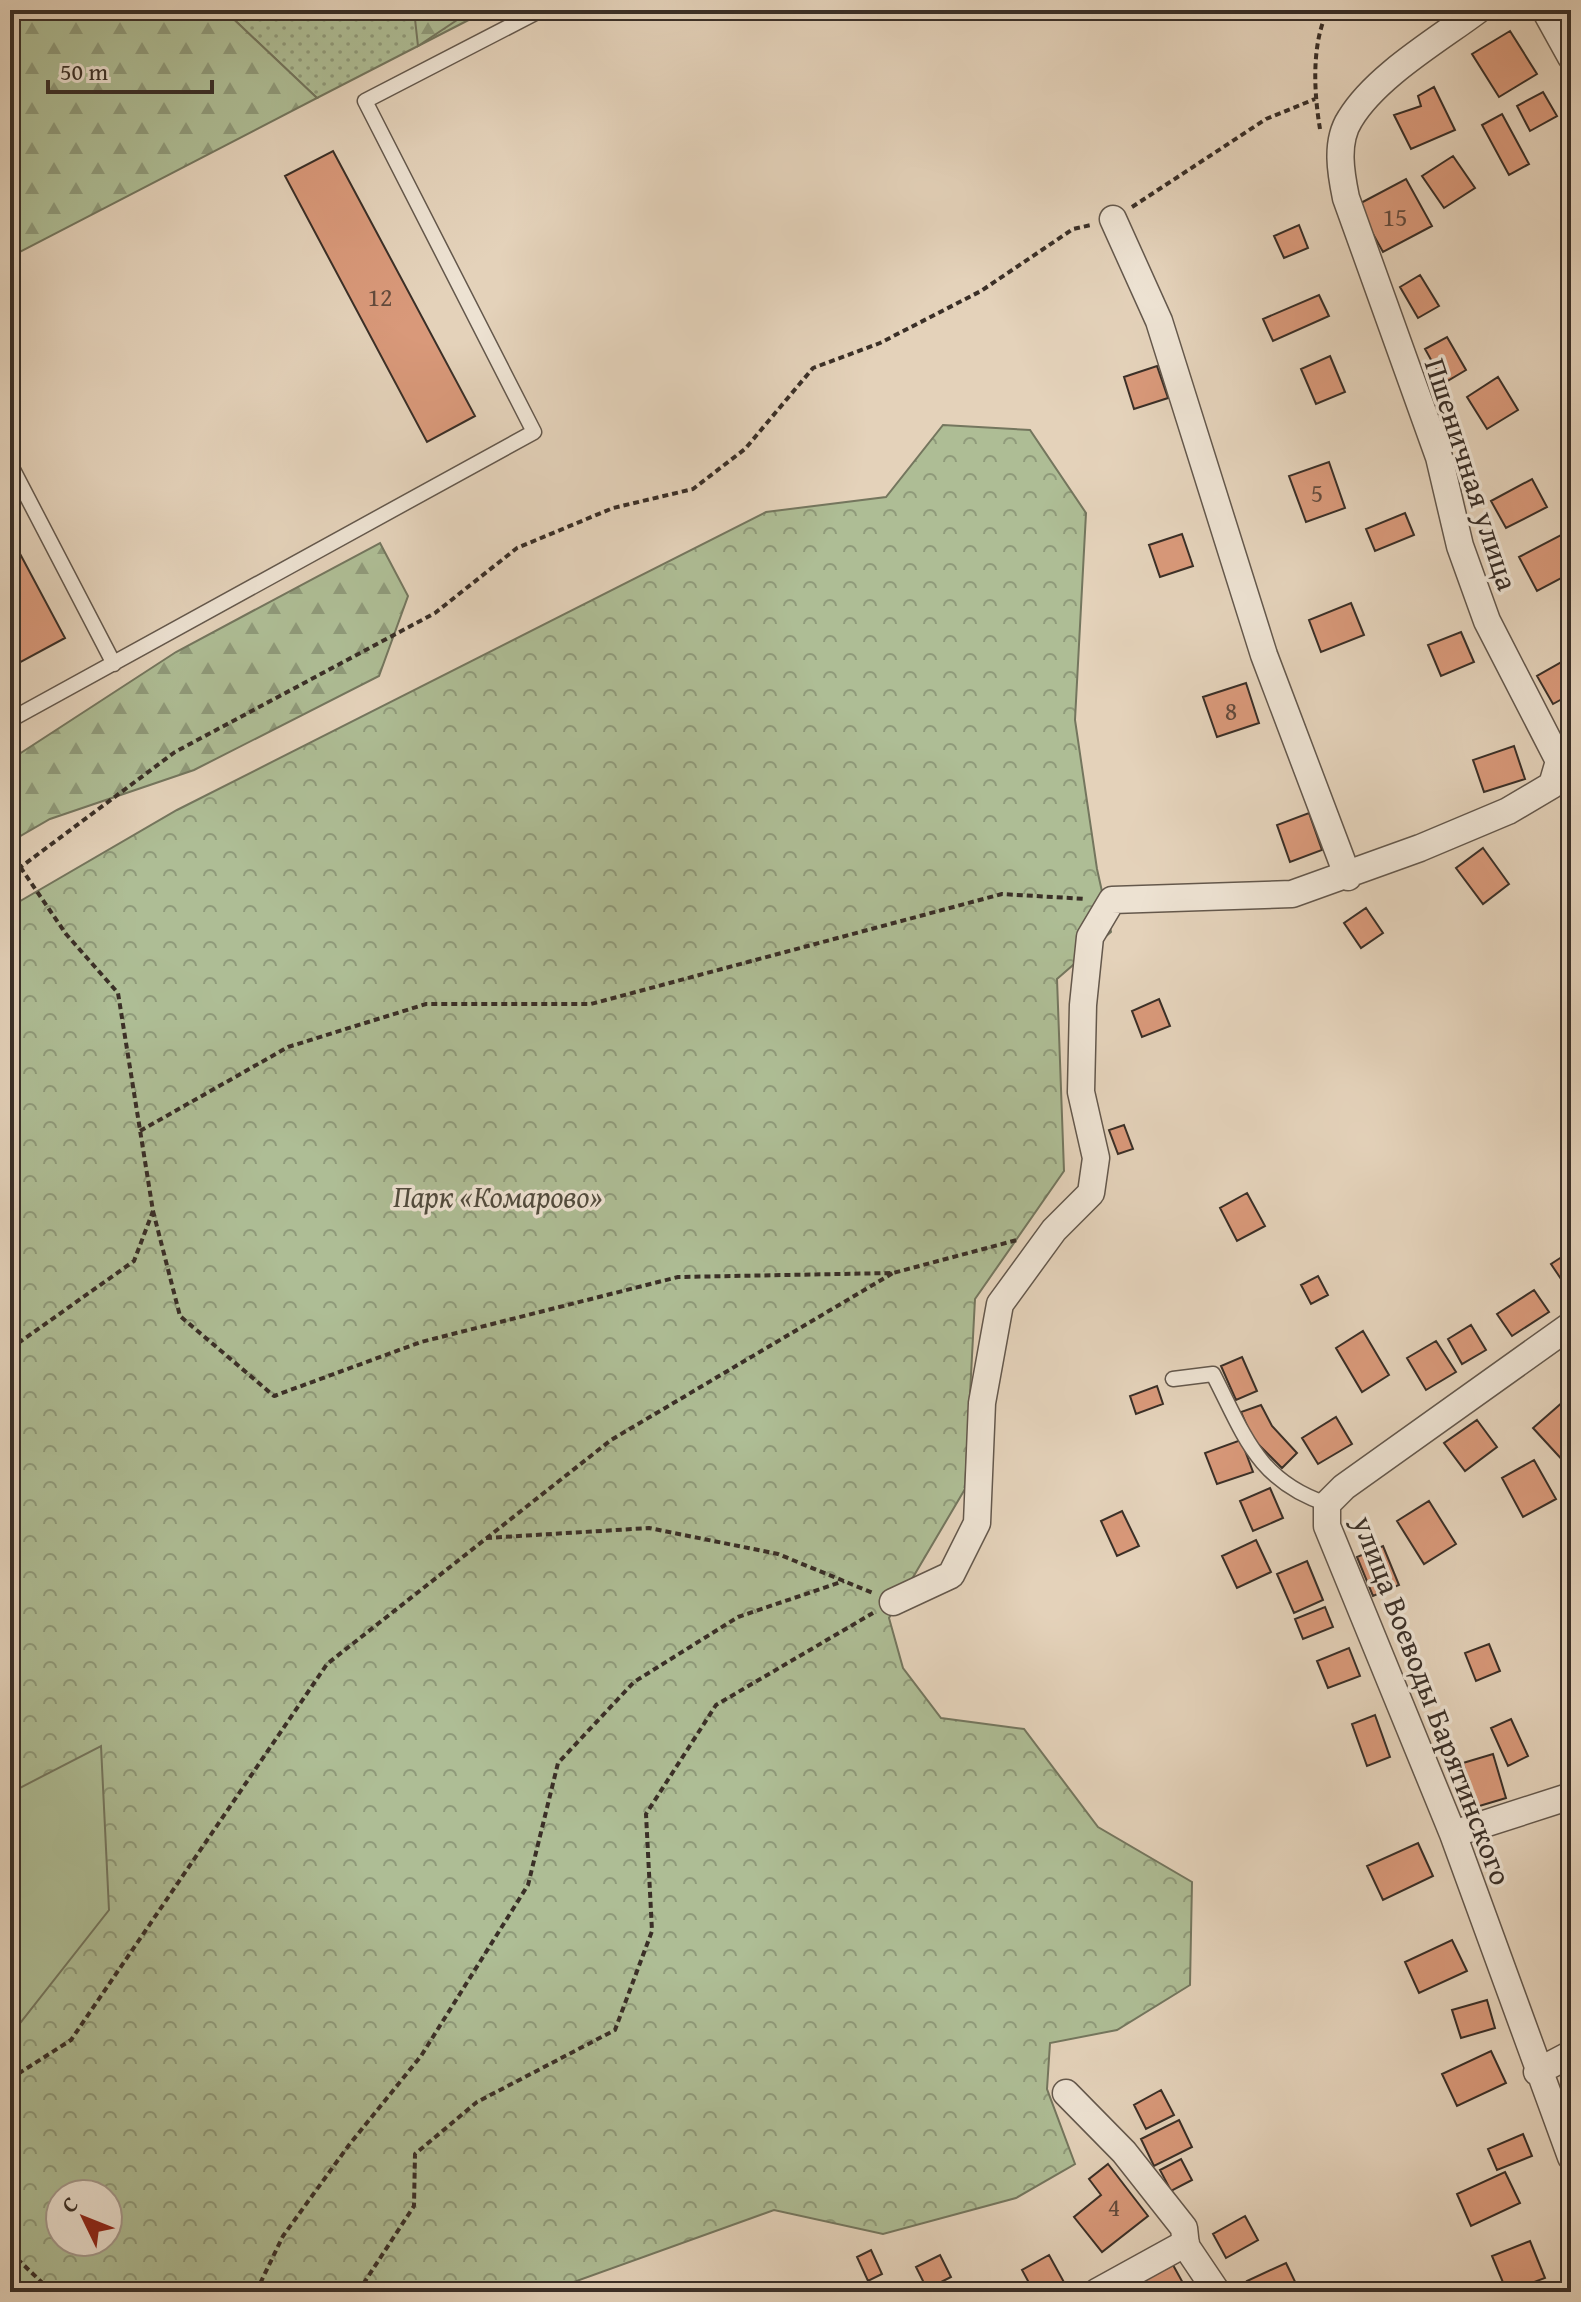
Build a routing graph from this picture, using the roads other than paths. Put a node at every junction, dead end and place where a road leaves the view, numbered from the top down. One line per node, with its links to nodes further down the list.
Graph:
1 (541, 10): 7 (lane)
2 (1478, 10): 9 (street, Пшеничная улица)
3 (1545, 10): 4 (street)
4 (1571, 57)
5 (1113, 219): 9 (street)
6 (10, 464): 7 (lane)
7 (114, 664): 8 (lane)
8 (10, 720)
9 (1348, 877): 13 (street, Пшеничная улица)
10 (1571, 1325): 12 (street, улица Воеводы Барятинского)
11 (1173, 1379): 12 (lane)
12 (1327, 1504): 15 (street, улица Воеводы Барятинского)
13 (893, 1602)
14 (1571, 1796): 15 (street)
15 (1453, 1834): 17 (street, улица Воеводы Барятинского)
16 (1571, 2054): 17 (street)
17 (1537, 2072): 19 (street, улица Воеводы Барятинского)
18 (1066, 2093): 20 (street)
19 (1571, 2157)
20 (1186, 2243): 21 (street); 22 (street)
21 (1097, 2292)
22 (1217, 2292)

